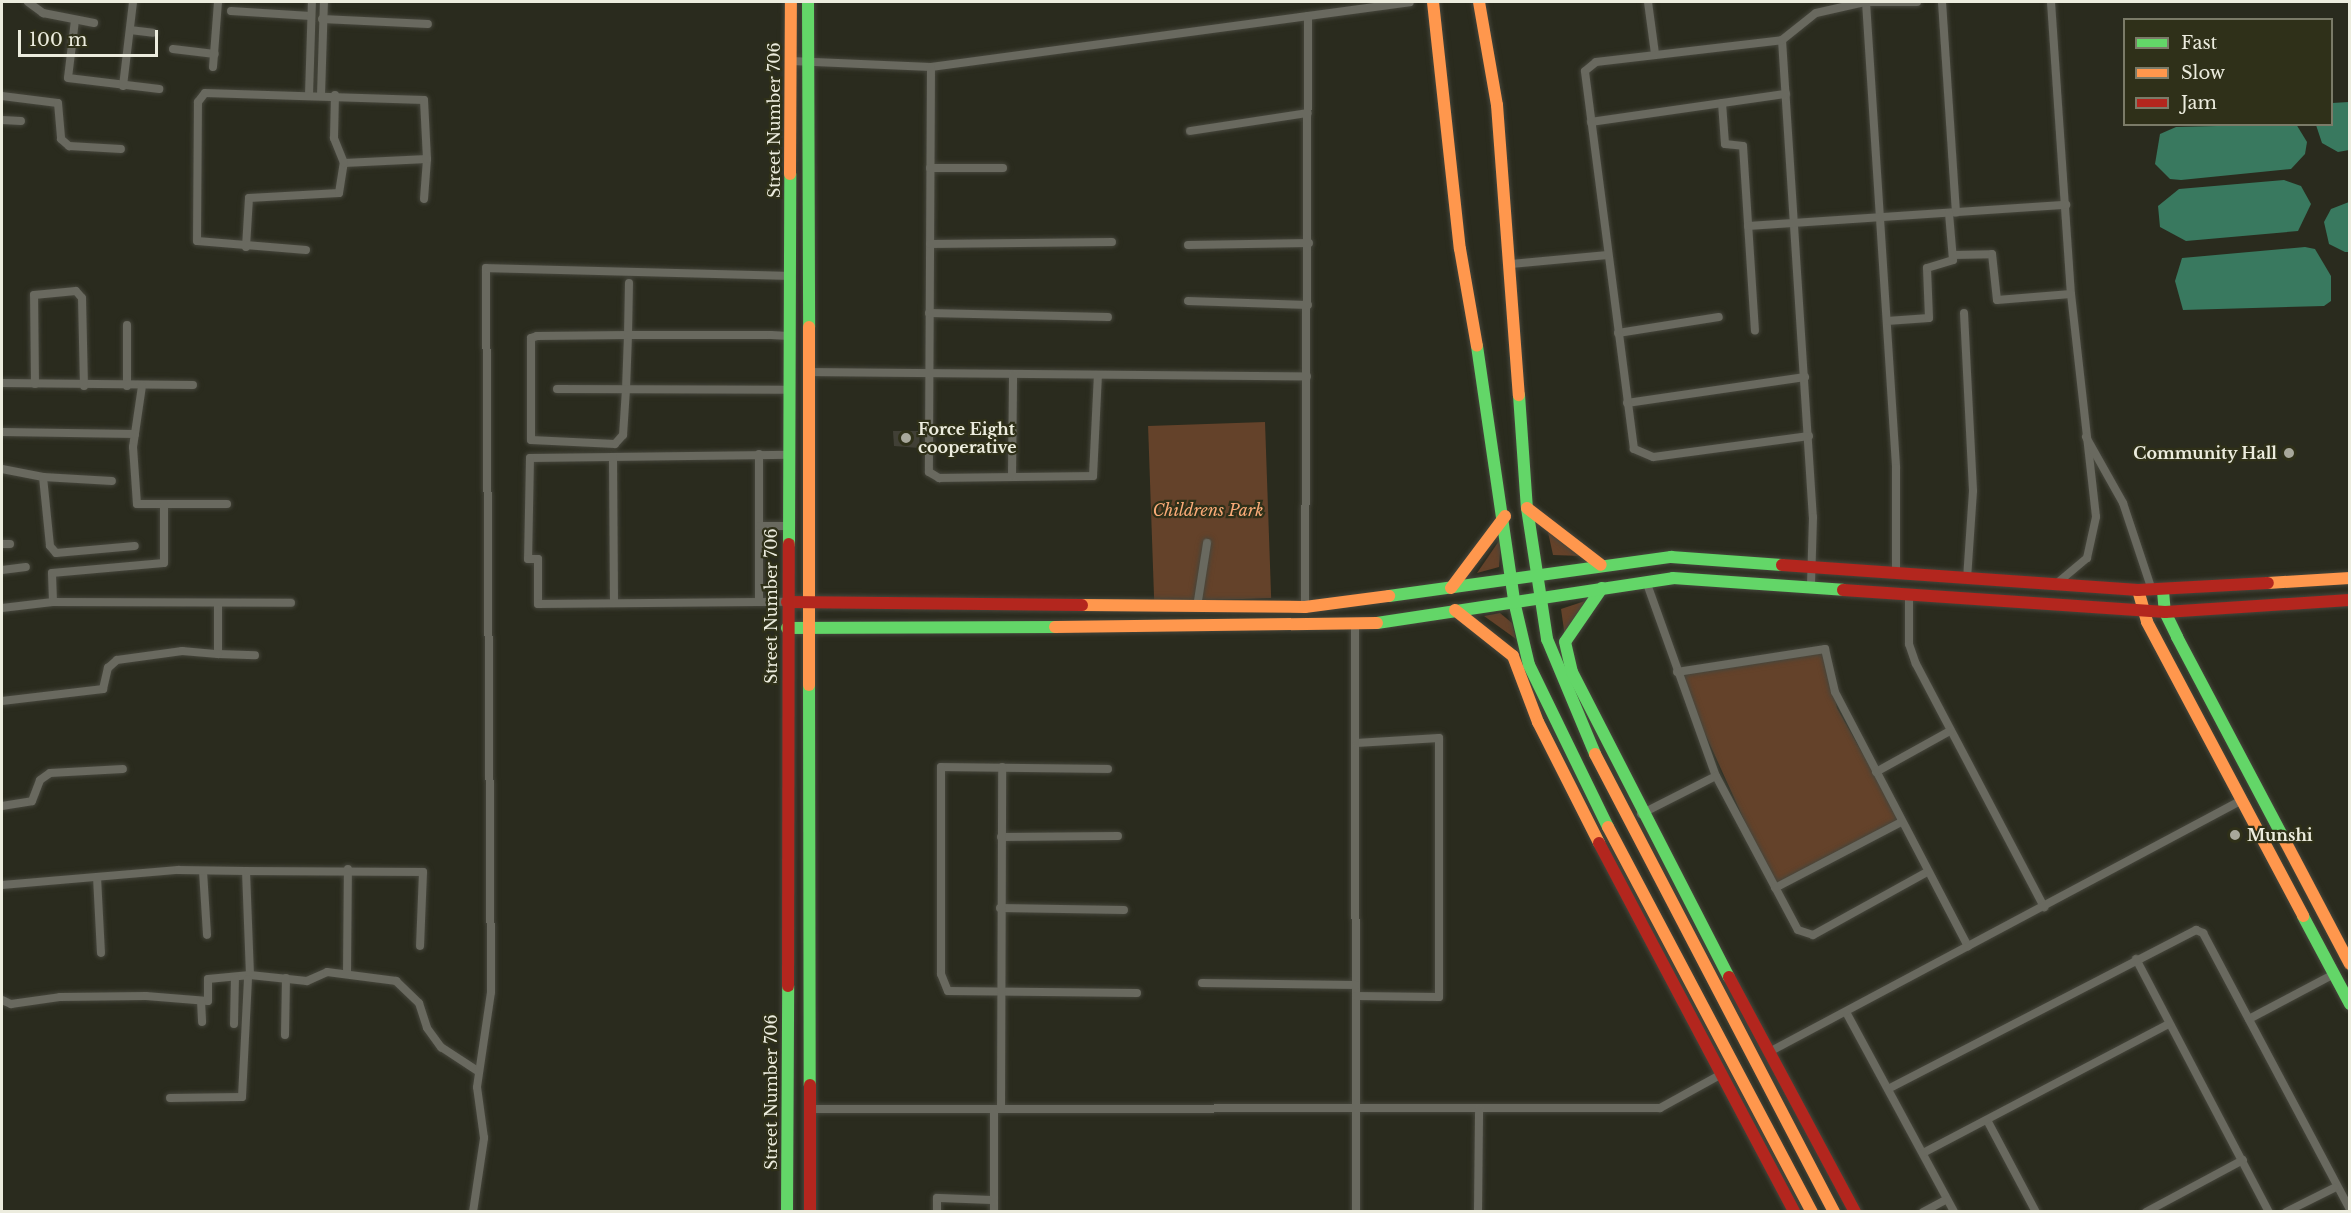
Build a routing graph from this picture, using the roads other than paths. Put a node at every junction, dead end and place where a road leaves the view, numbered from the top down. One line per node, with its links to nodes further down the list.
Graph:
1 (28, 2): 22 (street)
2 (133, 2): 25 (street)
3 (218, 2): 29 (street)
4 (255, 2): 18 (street)
5 (312, 2): 19 (street)
6 (324, 2): 21 (street)
7 (791, 2): 31 (street, Street Number 706)
8 (808, 2): 32 (street)
9 (1410, 2): 20 (street)
10 (1433, 2): 113 (street)
11 (1479, 2): 67 (street)
12 (1648, 2): 30 (street)
13 (1866, 2): 14 (street); 27 (street); 56 (street)
14 (1917, 2)
15 (1942, 2): 55 (street)
16 (2051, 2): 54 (street)
17 (231, 11): 18 (street)
18 (254, 12): 19 (street)
19 (311, 16): 38 (street)
20 (1308, 16): 34 (street); 43 (street)
21 (322, 19): 24 (street); 39 (street)
22 (75, 20): 23 (street); 35 (street)
23 (94, 23)
24 (428, 24)
25 (130, 30): 26 (street); 35 (street)
26 (153, 33)
27 (1782, 40): 30 (street); 37 (street)
28 (173, 49): 29 (street)
29 (215, 54): 33 (street)
30 (1655, 54): 46 (street)
31 (791, 61): 32 (street); 68 (street, Street Number 706)
32 (808, 62): 34 (street); 83 (street)
33 (213, 67)
34 (931, 67): 51 (street)
35 (123, 86): 36 (street)
36 (159, 89)
37 (1786, 94): 42 (street); 57 (street)
38 (309, 95): 39 (street); 63 (street)
39 (321, 95): 41 (street)
40 (2, 96): 48 (street)
41 (334, 96): 49 (street); 50 (street)
42 (1722, 103): 46 (street); 58 (street)
43 (1308, 113): 47 (street); 60 (street)
44 (2, 120): 45 (street)
45 (21, 121)
46 (1591, 122): 65 (street)
47 (1190, 131)
48 (121, 149)
49 (427, 159): 50 (street); 53 (street)
50 (344, 164): 63 (street)
51 (930, 168): 52 (street); 61 (street)
52 (1003, 168)
53 (424, 198)
54 (2066, 206): 55 (street); 70 (street)
55 (1953, 213): 56 (street); 66 (street)
56 (1881, 218): 57 (street); 77 (street)
57 (1795, 224): 58 (street); 88 (street)
58 (1748, 226): 79 (street)
59 (1112, 243): 61 (street)
60 (1309, 243): 62 (street); 72 (street)
61 (930, 244): 73 (street)
62 (1188, 245)
63 (246, 247): 64 (street)
64 (306, 250)
65 (1608, 255): 67 (street); 80 (street)
66 (1953, 255): 70 (street); 77 (street)
67 (1511, 264): 112 (street)
68 (789, 276): 82 (street, Street Number 706); 211 (street)
69 (629, 283): 81 (street)
70 (2071, 294): 102 (street)
71 (1188, 302): 72 (street)
72 (1308, 305): 87 (street)
73 (929, 313): 75 (street); 84 (street)
74 (1964, 313): 125 (street)
75 (1108, 317)
76 (1719, 317): 80 (street)
77 (1887, 321): 122 (street)
78 (127, 325): 93 (street)
79 (1755, 331)
80 (1618, 333): 98 (street)
81 (628, 335): 82 (street); 96 (street); 96 (street)
82 (789, 336): 97 (street, Street Number 706)
83 (808, 372): 84 (street); 144 (street)
84 (929, 374): 85 (street); 107 (street)
85 (1013, 374): 86 (street); 107 (street)
86 (1098, 375): 87 (street); 107 (street)
87 (1307, 376): 146 (street)
88 (1805, 377): 98 (street); 101 (street)
89 (2, 383): 90 (street)
90 (35, 384): 92 (street); 92 (street)
91 (193, 385): 94 (street)
92 (84, 386): 93 (street)
93 (127, 386): 94 (street)
94 (141, 386): 100 (street)
95 (557, 389): 96 (street)
96 (626, 389): 97 (street)
97 (789, 390): 104 (street, Street Number 706)
98 (1627, 403): 101 (street)
99 (2, 432): 100 (street)
100 (135, 434): 110 (street)
101 (1809, 436): 119 (street)
102 (2086, 436): 128 (street); 133 (street)
103 (759, 454): 104 (street); 105 (street); 114 (street)
104 (788, 455): 115 (street, Street Number 706)
105 (613, 457): 140 (street); 140 (street)
106 (2, 469): 108 (street)
107 (1012, 476)
108 (43, 477): 109 (street); 117 (street)
109 (112, 481)
110 (164, 504): 111 (street); 139 (street)
111 (227, 504)
112 (1527, 507): 118 (street); 123 (street)
113 (1505, 516): 124 (street); 130 (street)
114 (759, 526): 115 (street); 137 (street)
115 (788, 526): 141 (street, Street Number 706)
116 (1207, 543): 145 (street)
117 (135, 546)
118 (1601, 566): 119 (street); 123 (street)
119 (1811, 566): 122 (street); 129 (street)
120 (26, 567): 121 (street)
121 (2, 570)
122 (1896, 573): 125 (street)
123 (1536, 575): 124 (street); 135 (street)
124 (1513, 578): 130 (street); 138 (street)
125 (1967, 578): 128 (street)
126 (2349, 578): 133 (street)
127 (1646, 581): 129 (street); 131 (street); 156 (street)
128 (2056, 584): 132 (street)
129 (1811, 585): 134 (street)
130 (1451, 588): 146 (street)
131 (1602, 588): 135 (street); 167 (street)
132 (2138, 590): 133 (street); 149 (street)
133 (2158, 590): 150 (street)
134 (1909, 594): 149 (street); 158 (street)
135 (1539, 598): 138 (street); 171 (street)
136 (2349, 600): 150 (street)
137 (759, 601): 140 (street); 141 (street)
138 (1514, 601): 148 (street); 179 (street)
139 (53, 602): 142 (street); 147 (street)
140 (614, 602)
141 (787, 602): 144 (street); 153 (street, Street Number 706)
142 (218, 603): 143 (street); 154 (street)
143 (291, 603)
144 (809, 603): 145 (street); 152 (street)
145 (1197, 607): 146 (street)
146 (1305, 607)
147 (2, 608)
148 (1455, 610): 151 (street); 177 (street)
149 (2142, 611): 150 (street); 165 (street)
150 (2165, 612): 190 (street)
151 (1355, 626): 152 (street); 159 (street)
152 (808, 627): 153 (street); 215 (street)
153 (787, 628): 227 (street, Street Number 706)
154 (218, 654): 155 (street); 157 (street)
155 (255, 654)
156 (1677, 672): 163 (street); 164 (street)
157 (2, 701)
158 (1950, 730): 163 (street); 183 (street)
159 (1356, 743): 197 (street); 200 (street)
160 (1002, 767): 162 (street); 170 (street); 198 (street)
161 (123, 769): 166 (street)
162 (1108, 769)
163 (1876, 772): 168 (street)
164 (1716, 776): 167 (street); 181 (street)
165 (2242, 800): 183 (street); 192 (street)
166 (2, 806)
167 (1641, 814): 172 (street)
168 (1901, 822): 176 (street); 181 (street)
169 (1118, 836): 170 (street)
170 (1001, 837): 182 (street)
171 (1647, 855): 172 (street); 235 (street)
172 (1669, 864): 210 (street)
173 (348, 869): 175 (street); 186 (street); 191 (street)
174 (203, 871): 175 (street); 178 (street); 185 (street)
175 (246, 871): 193 (street)
176 (1927, 872): 181 (street); 187 (street)
177 (1614, 873): 179 (street); 212 (street)
178 (97, 877): 180 (street); 188 (street)
179 (1637, 883): 234 (street)
180 (2, 885)
181 (1775, 888)
182 (1000, 908): 184 (street); 198 (street)
183 (2044, 908): 187 (street)
184 (1124, 909)
185 (207, 935)
186 (420, 946)
187 (1968, 946): 204 (street)
188 (101, 953)
189 (2136, 959): 205 (street); 208 (street); 213 (street)
190 (2349, 964)
191 (347, 974): 195 (street); 211 (street)
192 (2334, 975): 203 (street); 205 (street)
193 (249, 977): 194 (street); 195 (street); 214 (street)
194 (236, 978): 202 (street); 207 (street)
195 (286, 978): 209 (street)
196 (1202, 983): 197 (street)
197 (1356, 985): 200 (street)
198 (999, 993): 199 (street); 216 (street)
199 (1137, 993)
200 (1356, 996): 217 (street)
201 (2, 1000): 202 (street)
202 (201, 1001): 206 (street)
203 (2349, 1004)
204 (1846, 1012): 210 (street); 213 (street)
205 (2249, 1019): 222 (street)
206 (202, 1022)
207 (234, 1024)
208 (2169, 1024): 219 (street); 221 (street)
209 (285, 1035)
210 (1771, 1051): 236 (street)
211 (479, 1072): 226 (street)
212 (1718, 1076): 218 (street); 233 (street)
213 (1888, 1089): 220 (street)
214 (170, 1098)
215 (809, 1108): 216 (street); 228 (street)
216 (998, 1108): 217 (street); 224 (street)
217 (1356, 1109): 218 (street); 231 (street)
218 (1479, 1109): 232 (street)
219 (1987, 1120): 220 (street); 239 (street)
220 (1923, 1153): 223 (street)
221 (2243, 1160): 240 (street); 241 (street)
222 (2334, 1188): 225 (street); 242 (street)
223 (1947, 1199): 237 (street); 238 (street)
224 (994, 1200): 229 (street); 230 (street)
225 (2349, 1209)
226 (473, 1212)
227 (787, 1212)
228 (810, 1212)
229 (937, 1212)
230 (994, 1212)
231 (1356, 1212)
232 (1478, 1212)
233 (1794, 1212)
234 (1812, 1212)
235 (1834, 1212)
236 (1855, 1212)
237 (1923, 1212)
238 (1954, 1212)
239 (2036, 1212)
240 (2146, 1212)
241 (2269, 1212)
242 (2286, 1212)

